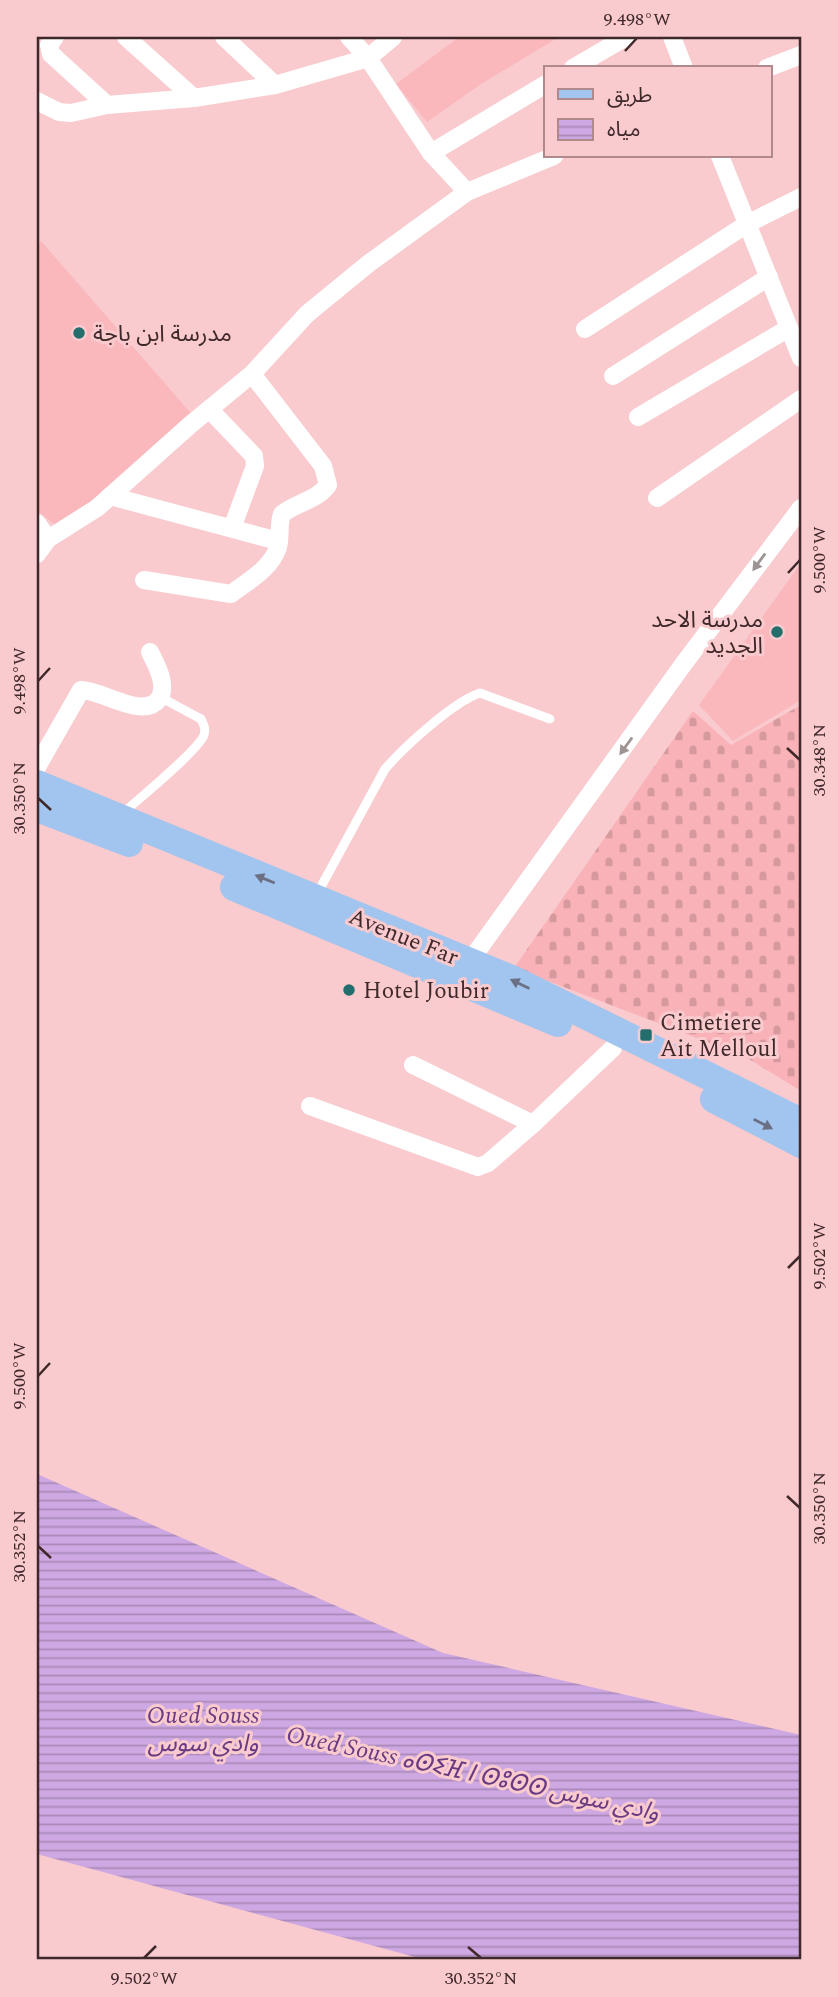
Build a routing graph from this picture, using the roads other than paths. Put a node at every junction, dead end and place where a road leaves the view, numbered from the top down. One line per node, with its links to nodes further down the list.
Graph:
1 (55, 37): 17 (street)
2 (126, 37): 15 (street)
3 (224, 37): 13 (street)
4 (349, 37): 9 (street)
5 (393, 37): 9 (street)
6 (626, 37): 10 (street)
7 (672, 37): 11 (street)
8 (801, 55): 12 (street)
9 (368, 58): 13 (street); 18 (street)
10 (576, 66)
11 (683, 66)
12 (772, 66)
13 (275, 85): 15 (street)
14 (544, 86): 18 (street)
15 (194, 98): 17 (street)
16 (37, 101): 17 (street)
17 (107, 105)
18 (431, 153): 21 (street)
19 (549, 158): 21 (street)
20 (721, 158): 23 (street)
21 (467, 192): 27 (street)
22 (801, 198): 23 (street)
23 (747, 224): 24 (street); 25 (street)
24 (769, 277): 26 (street); 28 (street)
25 (584, 329)
26 (797, 342): 31 (street)
27 (252, 374): 30 (street); 38 (street)
28 (613, 376)
29 (801, 399): 33 (street)
30 (210, 410): 32 (street); 36 (street)
31 (638, 417)
32 (110, 496): 36 (street); 37 (street)
33 (657, 498)
34 (801, 508): 49 (street, one-way to 49)
35 (37, 523): 37 (street)
36 (232, 528): 38 (street)
37 (48, 538): 39 (street)
38 (278, 541): 40 (street)
39 (37, 554)
40 (144, 580)
41 (150, 652): 42 (street)
42 (160, 697): 44 (street); 47 (lane)
43 (550, 719): 48 (lane)
44 (37, 767)
45 (37, 784): 47 (main road, Avenue Far)
46 (37, 808): 49 (main road, Avenue Far)
47 (117, 818): 48 (main road, Avenue Far, one-way to 47)
48 (315, 899): 49 (main road, Avenue Far)
49 (463, 971): 50 (main road, Avenue Far); 53 (main road, Avenue Far, one-way to 49)
50 (613, 1048): 54 (street); 55 (main road, Avenue Far, one-way to 55)
51 (413, 1065): 54 (street)
52 (310, 1105): 54 (street)
53 (801, 1122)
54 (533, 1124)
55 (801, 1144)

